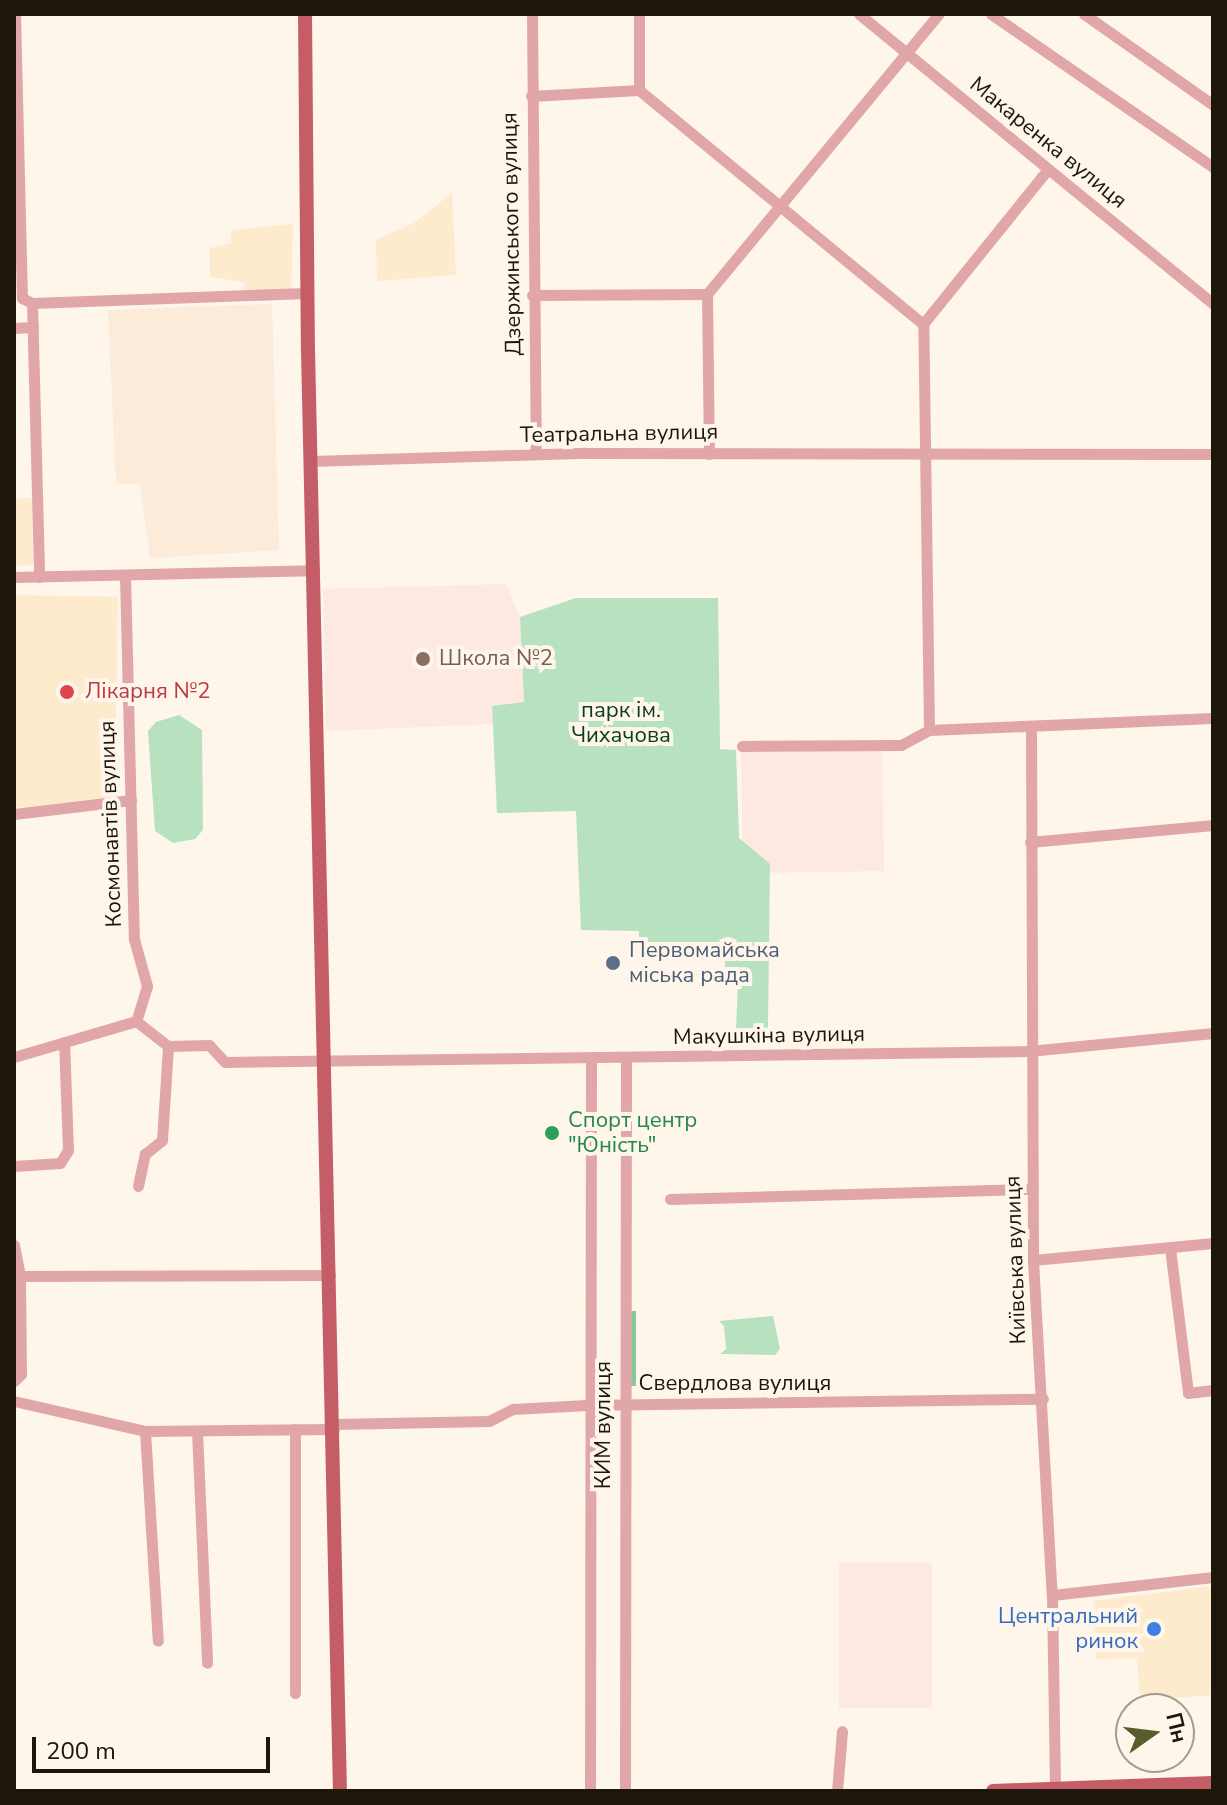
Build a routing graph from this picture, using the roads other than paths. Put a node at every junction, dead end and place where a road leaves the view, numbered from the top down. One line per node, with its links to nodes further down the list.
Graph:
1 (15, 14): 19 (street)
2 (305, 14): 16 (main road)
3 (532, 14): 11 (street, Дзержинського вулиця)
4 (639, 14): 10 (street)
5 (859, 14): 9 (street, Макаренка вулиця)
6 (939, 14): 9 (street)
7 (991, 14): 13 (street)
8 (1084, 14): 12 (street)
9 (907, 54): 14 (street, Макаренка вулиця); 15 (street)
10 (639, 90): 11 (street); 15 (street)
11 (531, 96): 18 (street, Дзержинського вулиця)
12 (1213, 105)
13 (1213, 167)
14 (1048, 169): 20 (street, Макаренка вулиця); 21 (street)
15 (782, 208): 17 (street); 21 (street)
16 (307, 293): 19 (street); 28 (main road)
17 (707, 294): 18 (street); 25 (street)
18 (532, 295): 24 (street, Дзержинського вулиця)
19 (32, 303): 22 (street)
20 (1213, 304)
21 (923, 324): 27 (street)
22 (33, 327): 23 (street); 32 (street)
23 (14, 328)
24 (536, 454): 25 (street, Театральна вулиця); 28 (street, Театральна вулиця)
25 (709, 454): 27 (street, Театральна вулиця)
26 (1213, 454): 27 (street, Театральна вулиця)
27 (926, 455): 34 (street)
28 (311, 461): 29 (main road)
29 (314, 570): 30 (street); 49 (main road)
30 (125, 575): 32 (street); 37 (street, Космонавтів вулиця)
31 (14, 577): 32 (street)
32 (39, 577)
33 (1213, 718): 35 (street)
34 (929, 730): 35 (street); 36 (street)
35 (1031, 730): 40 (street, Київська вулиця)
36 (742, 746)
37 (131, 800): 38 (street); 41 (street, Космонавтів вулиця)
38 (14, 814)
39 (1213, 825): 40 (street)
40 (1030, 842): 45 (street, Київська вулиця)
41 (136, 1021): 43 (street); 44 (street)
42 (1213, 1033): 45 (street, Макушкіна вулиця)
43 (64, 1042): 46 (street); 50 (street)
44 (168, 1046): 49 (street, Макушкіна вулиця); 51 (street)
45 (1029, 1051): 47 (street, Макушкіна вулиця); 52 (street, Київська вулиця)
46 (14, 1057)
47 (626, 1059): 48 (street, Макушкіна вулиця); 64 (street, КИМ вулиця)
48 (591, 1060): 49 (street, Макушкіна вулиця); 65 (street, КИМ вулиця)
49 (325, 1061): 58 (main road)
50 (14, 1166)
51 (138, 1186)
52 (1033, 1189): 53 (street); 57 (street, Київська вулиця)
53 (670, 1199)
54 (1213, 1243): 56 (street)
55 (14, 1245): 59 (street)
56 (1170, 1248): 57 (street); 61 (street)
57 (1033, 1260): 62 (street, Київська вулиця)
58 (330, 1275): 59 (street); 66 (main road)
59 (20, 1276): 60 (street)
60 (14, 1381)
61 (1213, 1390)
62 (1043, 1399): 64 (street, Свердлова вулиця); 71 (street, Київська вулиця)
63 (14, 1401): 68 (street, Свердлова вулиця)
64 (623, 1404): 65 (street, Свердлова вулиця); 80 (street, КИМ вулиця)
65 (587, 1405): 66 (street, Свердлова вулиця); 79 (street, КИМ вулиця)
66 (334, 1427): 67 (street, Свердлова вулиця); 78 (main road)
67 (295, 1429): 69 (street, Свердлова вулиця); 74 (street)
68 (145, 1431): 69 (street, Свердлова вулиця); 72 (street)
69 (197, 1431): 73 (street)
70 (1213, 1577): 71 (street)
71 (1052, 1595): 77 (street, Київська вулиця)
72 (158, 1641)
73 (207, 1663)
74 (295, 1693)
75 (842, 1731): 81 (street)
76 (1213, 1783): 77 (main road)
77 (1055, 1787): 82 (main road)
78 (340, 1791)
79 (590, 1791)
80 (625, 1791)
81 (837, 1791)
82 (993, 1791)

